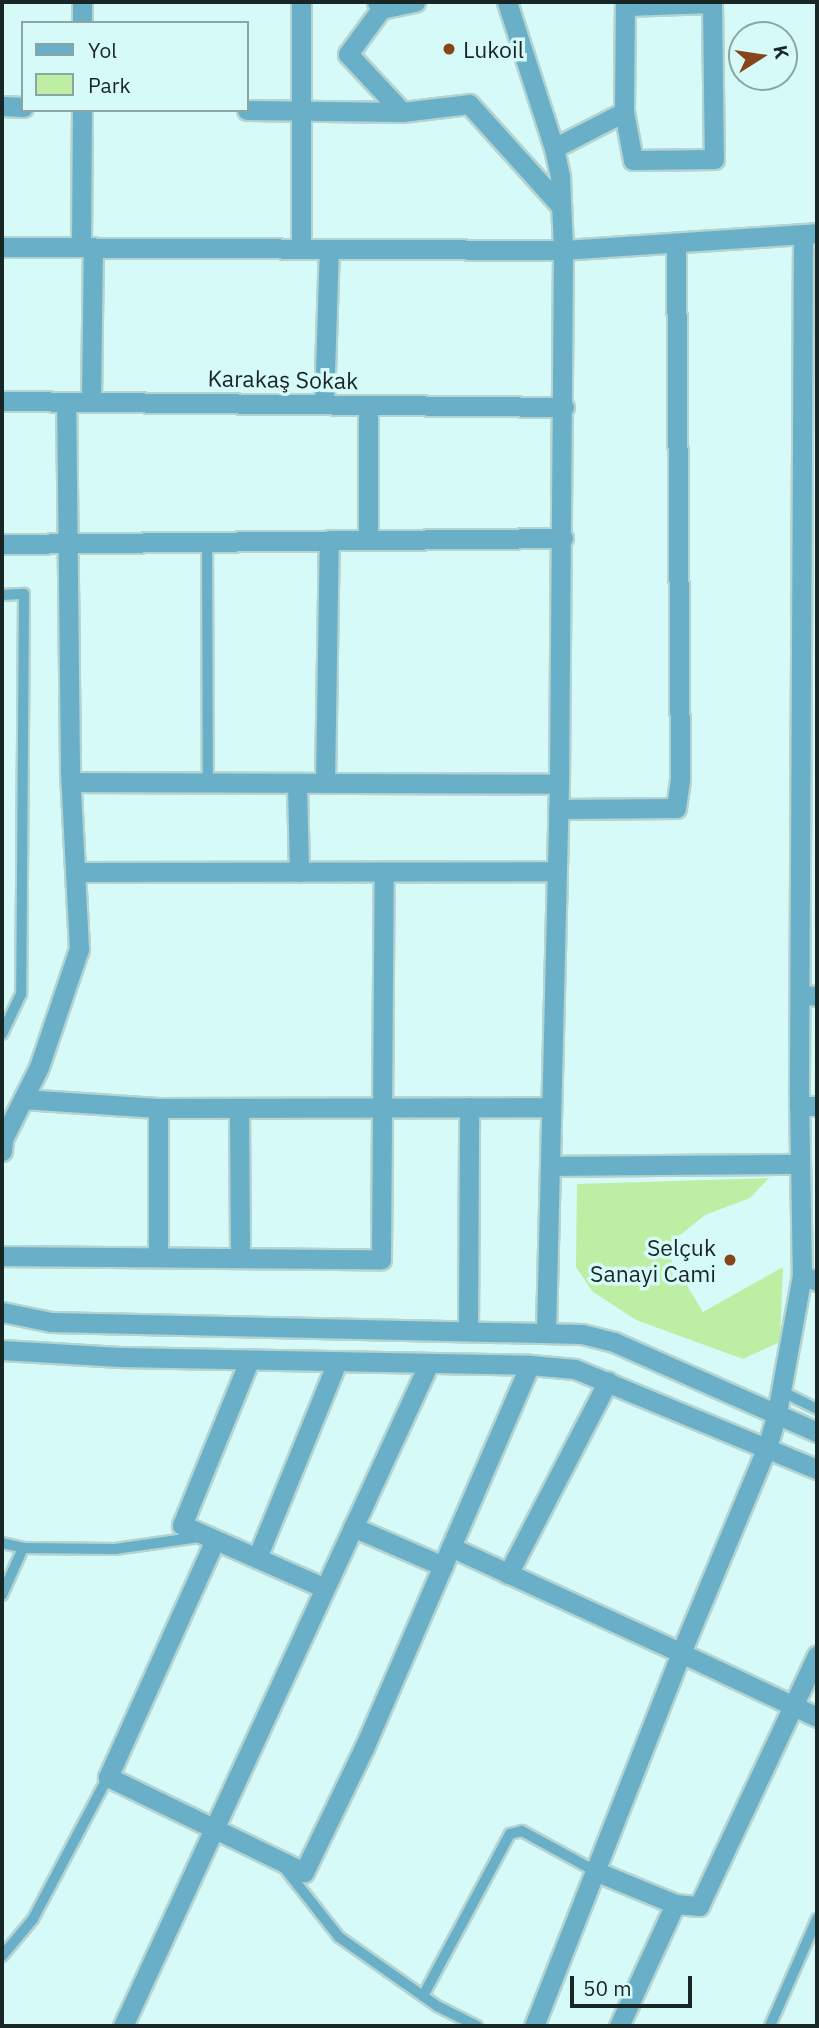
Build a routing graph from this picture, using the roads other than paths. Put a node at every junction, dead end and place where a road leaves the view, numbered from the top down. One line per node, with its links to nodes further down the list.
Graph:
1 (82, 2): 6 (street)
2 (301, 2): 10 (street)
3 (415, 2): 5 (street)
4 (507, 2): 14 (street)
5 (379, 5): 12 (street)
6 (82, 21)
7 (2, 106): 8 (street)
8 (21, 107)
9 (248, 110): 10 (street)
10 (301, 110): 12 (street); 20 (street)
11 (82, 112): 19 (street)
12 (402, 112): 15 (street)
13 (624, 112): 13 (street); 14 (street)
14 (554, 148): 15 (street)
15 (561, 206): 22 (street)
16 (810, 233): 17 (street); 29 (street)
17 (676, 243): 22 (street); 44 (street)
18 (2, 247): 19 (street)
19 (87, 247): 20 (street); 25 (street)
20 (300, 249): 21 (street)
21 (329, 249): 22 (street); 26 (street)
22 (564, 250): 28 (street)
23 (2, 401): 24 (street, Karakaş Sokak)
24 (66, 402): 25 (street, Karakaş Sokak); 34 (street)
25 (91, 402): 26 (street, Karakaş Sokak)
26 (324, 404): 27 (street, Karakaş Sokak)
27 (368, 405): 28 (street, Karakaş Sokak); 32 (street)
28 (564, 407): 30 (street)
29 (810, 457): 36 (street)
30 (563, 538): 32 (street); 43 (street)
31 (329, 540): 32 (street); 33 (street); 42 (street)
32 (369, 540)
33 (207, 541): 34 (street); 40 (lane)
34 (68, 542): 35 (street); 39 (street)
35 (2, 544)
36 (810, 572): 38 (street)
37 (2, 595): 51 (lane)
38 (810, 697): 49 (street)
39 (71, 782): 40 (street); 46 (street)
40 (208, 783): 41 (street)
41 (297, 783): 42 (street); 47 (street)
42 (325, 783): 43 (street)
43 (559, 783): 44 (street)
44 (558, 809): 45 (street)
45 (557, 871): 48 (street); 56 (street)
46 (75, 872): 47 (street); 52 (street)
47 (299, 872): 48 (street)
48 (384, 872): 54 (street)
49 (809, 890): 50 (street)
50 (808, 995): 53 (street)
51 (2, 1034)
52 (23, 1099): 57 (street); 59 (street)
53 (808, 1106): 60 (street)
54 (384, 1107): 55 (street); 58 (street); 64 (street)
55 (469, 1107): 56 (street); 67 (street)
56 (551, 1107): 61 (street)
57 (158, 1108): 58 (street); 63 (street)
58 (239, 1108): 64 (street)
59 (2, 1143)
60 (800, 1164): 61 (street); 65 (street)
61 (550, 1166): 68 (street)
62 (2, 1256): 63 (street)
63 (158, 1257): 64 (street)
64 (240, 1258)
65 (810, 1278): 75 (street)
66 (2, 1312): 67 (street)
67 (468, 1329): 68 (street)
68 (546, 1332): 77 (street)
69 (2, 1350): 70 (street)
70 (249, 1361): 71 (street); 82 (street)
71 (337, 1362): 72 (street); 86 (street)
72 (429, 1363): 73 (street); 81 (street)
73 (530, 1364): 74 (street); 85 (street)
74 (608, 1381): 79 (street); 87 (street)
75 (780, 1391): 76 (lane); 77 (street)
76 (817, 1409)
77 (777, 1413): 78 (street); 79 (street)
78 (817, 1432)
79 (767, 1447): 80 (street); 90 (street)
80 (817, 1469)
81 (353, 1527): 85 (street); 88 (street)
82 (211, 1538): 84 (lane); 86 (street); 94 (street)
83 (2, 1543): 84 (lane)
84 (23, 1548): 89 (lane)
85 (447, 1556): 87 (street); 96 (street)
86 (257, 1558): 88 (street)
87 (508, 1574): 90 (street)
88 (325, 1588): 95 (street)
89 (2, 1595)
90 (681, 1653): 92 (street); 97 (street)
91 (817, 1655): 92 (street)
92 (793, 1705): 93 (street); 98 (street)
93 (817, 1717)
94 (108, 1777): 95 (street); 100 (lane)
95 (215, 1827): 96 (street); 102 (street)
96 (276, 1857): 101 (lane)
97 (595, 1871): 98 (street); 101 (lane); 104 (street)
98 (675, 1903): 105 (street)
99 (817, 1919): 106 (lane)
100 (2, 1956)
101 (423, 1996): 103 (lane)
102 (123, 2026)
103 (477, 2026)
104 (534, 2026)
105 (619, 2026)
106 (770, 2026)

